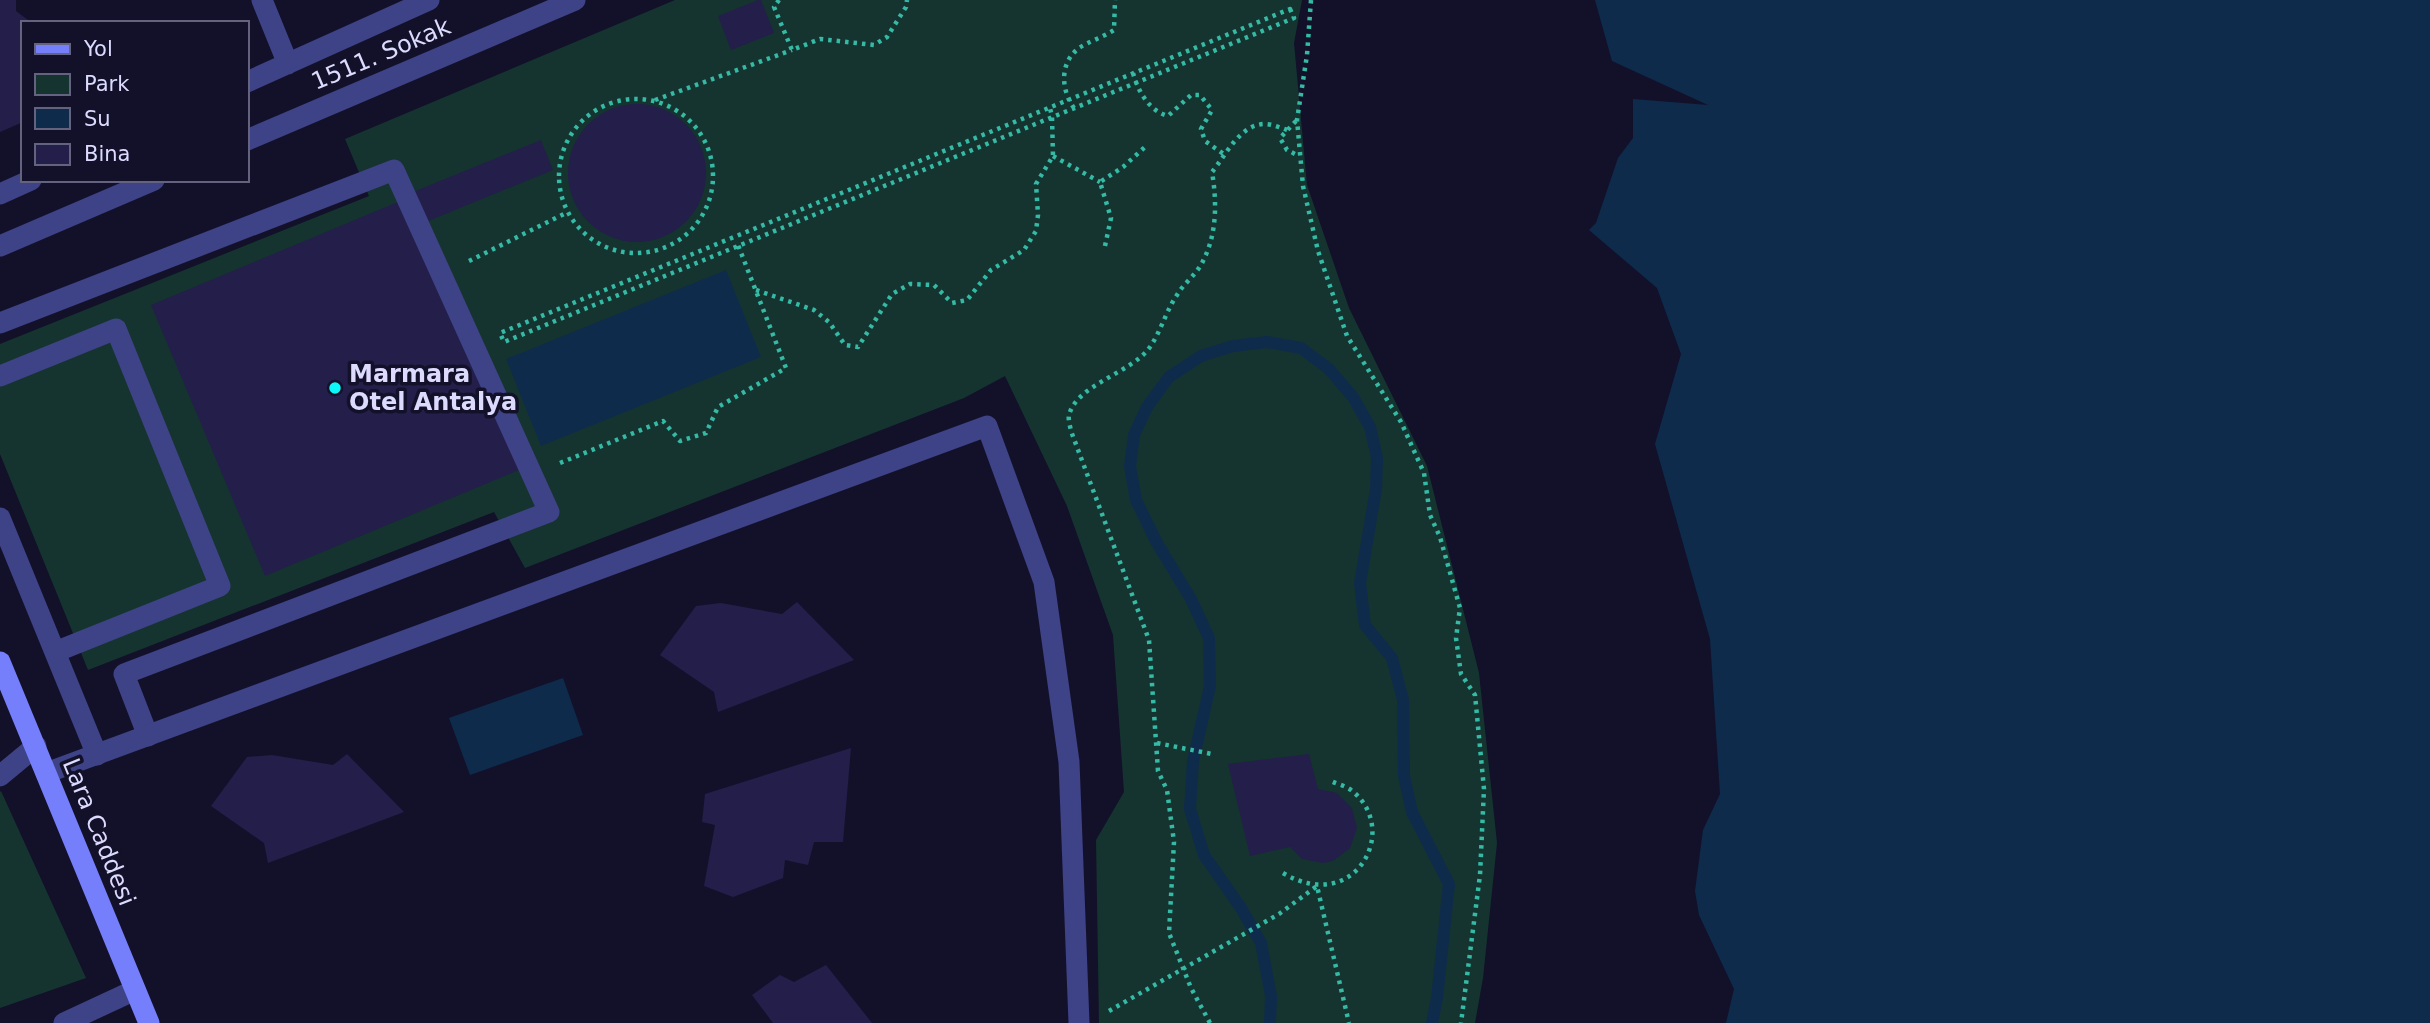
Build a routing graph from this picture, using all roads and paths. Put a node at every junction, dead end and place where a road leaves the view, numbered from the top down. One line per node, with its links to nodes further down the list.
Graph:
1 (262, 0): 9 (street)
2 (429, 0): 9 (street)
3 (575, 0): 20 (street, 1511. Sokak)
4 (779, 0): 8 (path)
5 (907, 0): 8 (path)
6 (1115, 0): 14 (path)
7 (1311, 0): 18 (path)
8 (792, 50): 13 (path)
9 (288, 64): 11 (street)
10 (1133, 73): 12 (path); 12 (path); 14 (path)
11 (248, 82)
12 (1136, 82): 16 (path); 22 (path)
13 (654, 100): 29 (path); 29 (path)
14 (1069, 100): 15 (path); 16 (path)
15 (1050, 108): 17 (path); 31 (path)
16 (1074, 108): 17 (path)
17 (1052, 117): 23 (path); 31 (path)
18 (1297, 120): 19 (path); 24 (path)
19 (1287, 130): 22 (path); 24 (path)
20 (248, 141)
21 (1145, 147): 27 (path)
22 (1225, 155): 42 (path)
23 (1053, 156): 27 (path); 34 (path)
24 (1299, 156): 58 (path)
25 (27, 182): 28 (street)
26 (149, 182): 30 (street)
27 (1101, 182): 32 (path)
28 (0, 194)
29 (568, 212): 33 (path)
30 (0, 246)
31 (738, 246): 34 (path)
32 (1105, 246)
33 (466, 263)
34 (756, 290): 37 (path)
35 (0, 323): 41 (street)
36 (0, 376): 39 (street)
37 (553, 466)
38 (0, 518): 39 (street)
39 (55, 652): 45 (street)
40 (0, 662): 43 (street, Lara Caddesi)
41 (148, 736): 45 (street); 53 (street)
42 (1157, 743): 44 (path); 51 (path)
43 (36, 746): 46 (street, Lara Caddesi); 47 (street)
44 (1212, 754)
45 (97, 755): 46 (street)
46 (46, 773): 52 (street, Lara Caddesi)
47 (0, 776)
48 (1331, 780): 50 (path)
49 (1283, 873): 50 (path)
50 (1317, 886): 51 (path); 57 (path)
51 (1184, 969): 53 (path); 56 (path)
52 (135, 990): 54 (street); 55 (street, Lara Caddesi)
53 (1089, 1020)
54 (64, 1023)
55 (149, 1023)
56 (1210, 1023)
57 (1349, 1023)
58 (1461, 1023)

